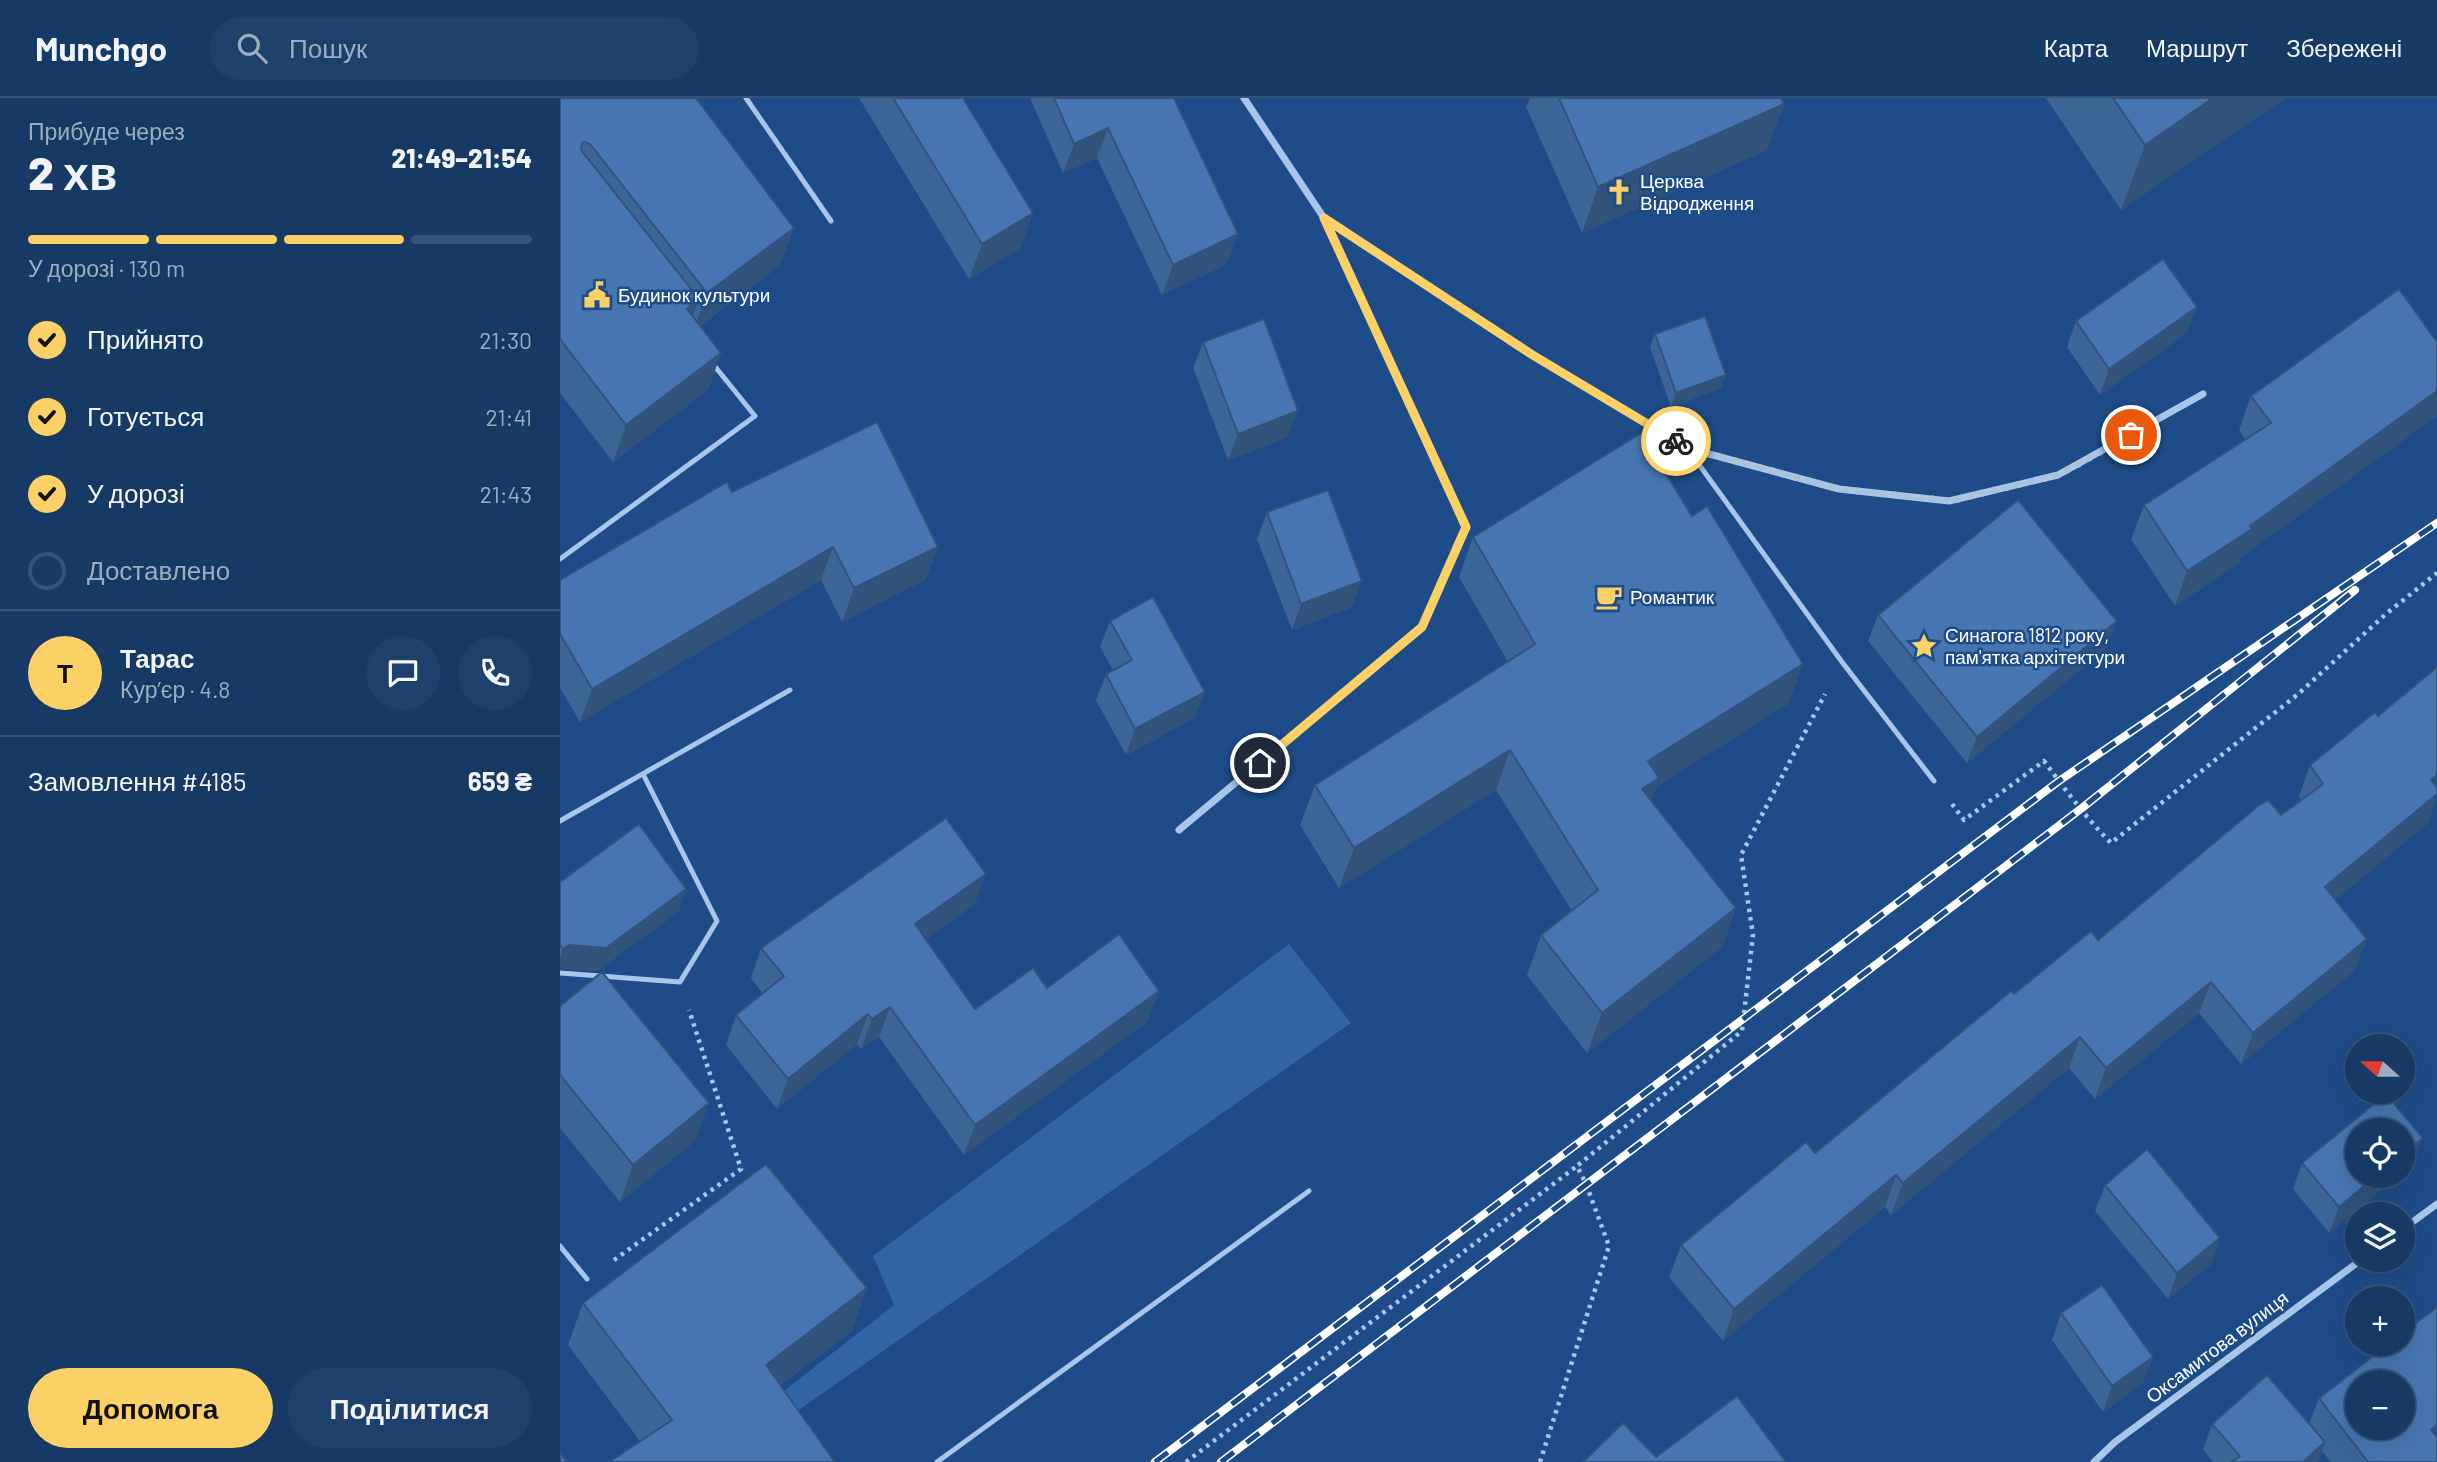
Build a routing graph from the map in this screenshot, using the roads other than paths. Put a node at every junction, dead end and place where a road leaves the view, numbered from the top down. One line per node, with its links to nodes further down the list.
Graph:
1 (746, 98): 4 (lane)
2 (1244, 98): 3 (street)
3 (1324, 218): 7 (street); 13 (street)
4 (831, 221)
5 (705, 353): 8 (lane)
6 (2203, 394): 7 (street)
7 (1687, 448): 11 (lane)
8 (560, 559)
9 (790, 690): 10 (lane)
10 (643, 774): 12 (lane); 14 (lane)
11 (1934, 781)
12 (560, 821)
13 (1179, 830)
14 (560, 973)
15 (1309, 1191): 21 (lane)
16 (2437, 1203): 17 (street)
17 (2415, 1220)
18 (560, 1245): 20 (lane)
19 (2345, 1272): 22 (street, Оксамитова вулиця)
20 (587, 1279)
21 (937, 1462)
22 (2094, 1462)

